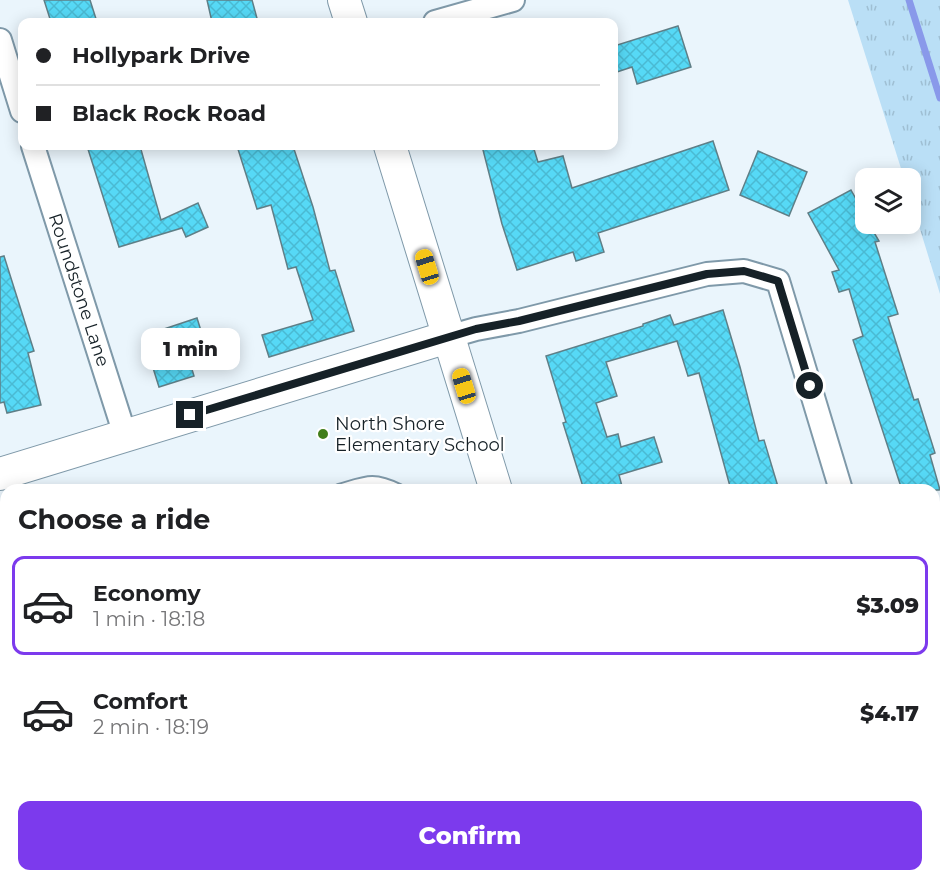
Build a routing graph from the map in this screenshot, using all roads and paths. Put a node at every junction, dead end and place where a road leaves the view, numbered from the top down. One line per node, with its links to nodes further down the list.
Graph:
1 (344, 0): 3 (street)
2 (513, 0): 4 (street)
3 (350, 18)
4 (449, 18)
5 (0, 40): 6 (street)
6 (18, 98)
7 (34, 150): 10 (street, Roundstone Lane)
8 (391, 150): 9 (street)
9 (448, 337): 10 (street); 14 (street); 15 (street)
10 (125, 435): 11 (street)
11 (0, 474)
12 (362, 484): 13 (lane)
13 (387, 484)
14 (494, 484)
15 (840, 484)

